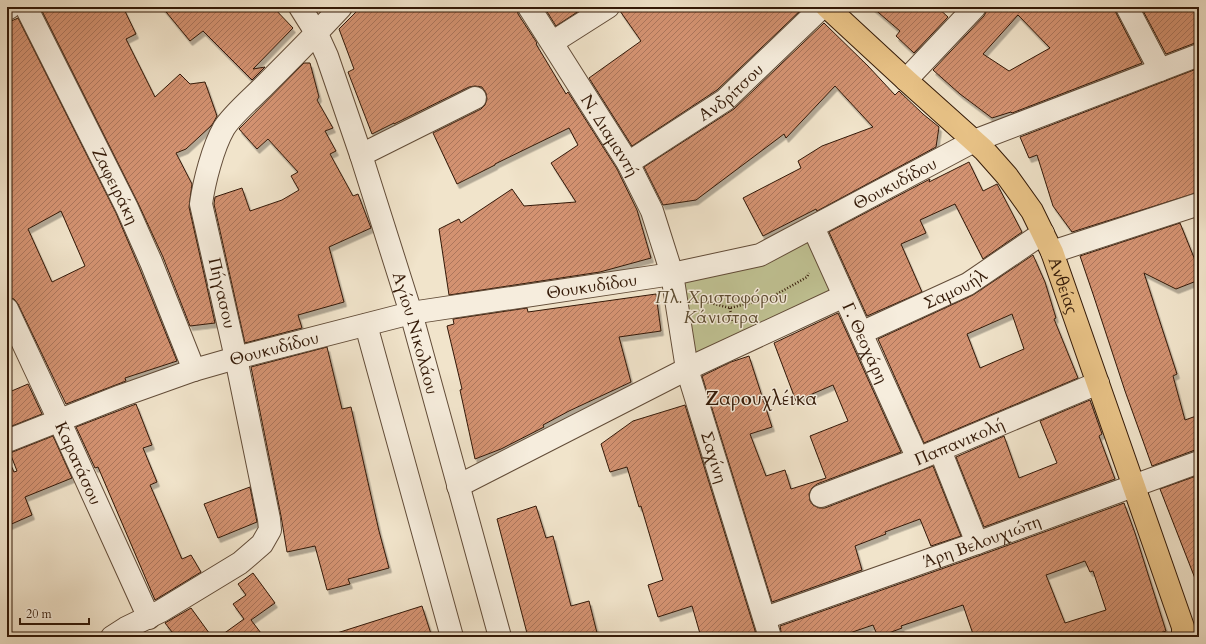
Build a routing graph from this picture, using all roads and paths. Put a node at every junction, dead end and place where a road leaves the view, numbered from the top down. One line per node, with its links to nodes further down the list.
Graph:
1 (10, 7): 11 (street)
2 (26, 7): 32 (street, Ζαφειράκη)
3 (300, 7): 12 (street, Αγίου Νικολάου)
4 (341, 7): 12 (street, Πήγασου)
5 (530, 7): 13 (street, Ν. Διαμαντή)
6 (608, 7): 13 (street)
7 (822, 7): 20 (street, Ανδρίτσου)
8 (827, 7): 16 (main road, Ανθείας)
9 (975, 7): 16 (street)
10 (1127, 7): 15 (street)
11 (7, 9)
12 (317, 34): 19 (street, Αγίου Νικολάου); 30 (street, Πήγασου)
13 (552, 42): 20 (street, Ν. Διαμαντή)
14 (1199, 55): 15 (street, Θουκυδίδου)
15 (1160, 70): 18 (street, Θουκυδίδου)
16 (906, 80): 18 (main road, Ανθείας)
17 (476, 98): 19 (street)
18 (974, 141): 22 (street, Θουκυδίδου); 23 (main road, Ανθείας)
19 (361, 155): 27 (street, Αγίου Νικολάου)
20 (628, 162): 24 (street, Ν. Διαμαντή)
21 (1199, 204): 23 (street, Σαμουήλ)
22 (817, 236): 24 (street, Θουκυδίδου); 24 (path); 25 (street, Γ. Θεοχάρη)
23 (1048, 243): 29 (street, Σαμουήλ); 33 (main road, Ανθείας)
24 (673, 284): 27 (street, Θουκυδίδου); 31 (street, Σαχίνη)
25 (844, 296): 29 (street, Γ. Θεοχάρη); 31 (street)
26 (7, 309): 34 (street, Καρατάσου)
27 (411, 313): 28 (street, Θουκυδίδου); 39 (street, Αγίου Νικολάου)
28 (366, 325): 30 (street, Θουκυδίδου); 46 (street)
29 (861, 333): 37 (street, Γ. Θεοχάρη)
30 (236, 358): 32 (street, Θουκυδίδου); 43 (street, Πήγασου)
31 (687, 369): 39 (street); 44 (street, Σαχίνη)
32 (194, 370): 34 (street, Θουκυδίδου)
33 (1098, 383): 36 (street, Παπανικολή); 40 (main road, Ανθείας)
34 (59, 420): 35 (street, Θουκυδίδου); 43 (street, Καρατάσου)
35 (7, 441)
36 (940, 450): 37 (street, Παπανικολή); 42 (street)
37 (918, 459): 41 (street, Παπανικολή)
38 (1199, 462): 40 (street, Άρη Βελουχιώτη)
39 (458, 486): 47 (street, Αγίου Νικολάου)
40 (1134, 487): 42 (street, Άρη Βελουχιώτη); 48 (main road, Ανθείας)
41 (821, 496)
42 (977, 543): 44 (street, Άρη Βελουχιώτη)
43 (149, 618): 45 (street, Πήγασου)
44 (768, 628)
45 (115, 636)
46 (452, 637)
47 (500, 637)
48 (1183, 637)

